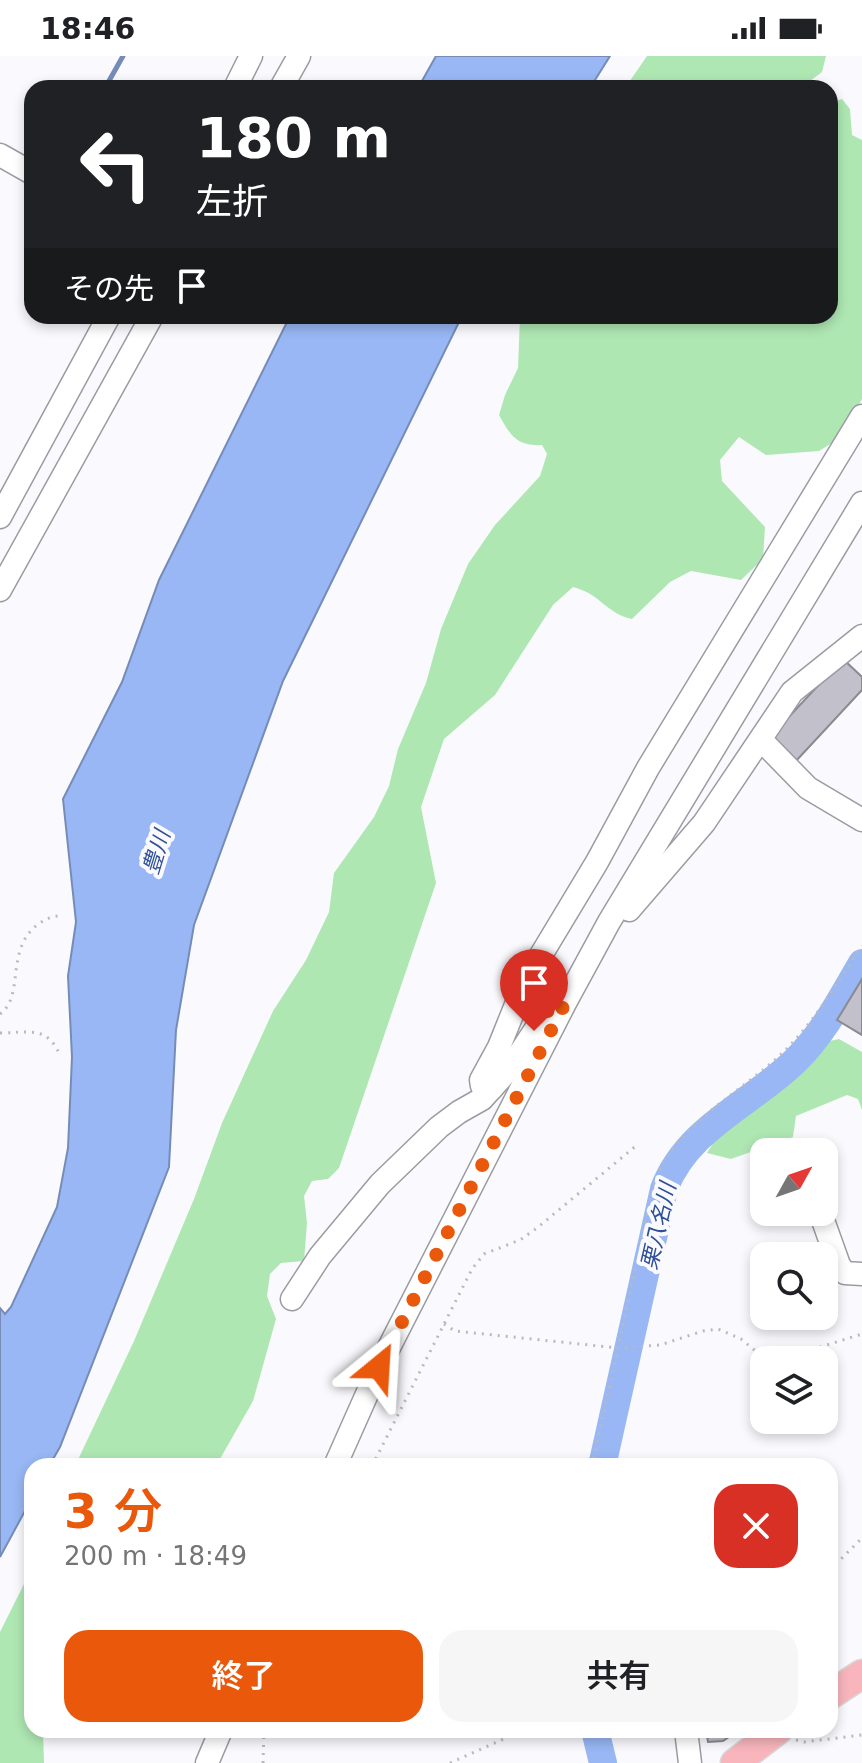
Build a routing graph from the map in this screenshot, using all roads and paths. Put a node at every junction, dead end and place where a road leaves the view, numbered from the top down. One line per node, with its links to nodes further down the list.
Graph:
1 (251, 56): 3 (street)
2 (299, 56): 4 (street)
3 (239, 80)
4 (286, 80)
5 (0, 155): 6 (street)
6 (24, 168)
7 (105, 324): 11 (street)
8 (148, 324): 12 (street)
9 (862, 416): 23 (street)
10 (862, 503): 17 (street)
11 (0, 517)
12 (0, 590)
13 (862, 636): 14 (street)
14 (760, 742): 15 (street); 17 (street)
15 (862, 820)
16 (60, 916): 20 (path)
17 (609, 922): 19 (street)
18 (862, 946): 30 (path)
19 (565, 1003): 23 (street); 31 (street)
20 (0, 1014)
21 (0, 1033): 22 (path)
22 (59, 1053)
23 (492, 1088): 27 (street)
24 (637, 1145): 28 (path)
25 (825, 1226): 26 (street)
26 (862, 1274)
27 (292, 1299)
28 (444, 1324): 30 (path); 32 (path)
29 (862, 1334): 30 (path)
30 (621, 1348): 33 (path)
31 (339, 1458)
32 (376, 1458)
33 (594, 1458)
34 (862, 1538): 35 (path)
35 (838, 1562)
36 (862, 1674): 37 (main road)
37 (838, 1690)
38 (862, 1735): 46 (path)
39 (218, 1738): 47 (street)
40 (264, 1738): 48 (path)
41 (506, 1738): 49 (path)
42 (687, 1738): 50 (street)
43 (767, 1738): 51 (main road)
44 (785, 1738): 45 (path)
45 (837, 1738)
46 (838, 1738)
47 (207, 1763)
48 (263, 1763)
49 (450, 1763)
50 (690, 1763)
51 (735, 1763)

